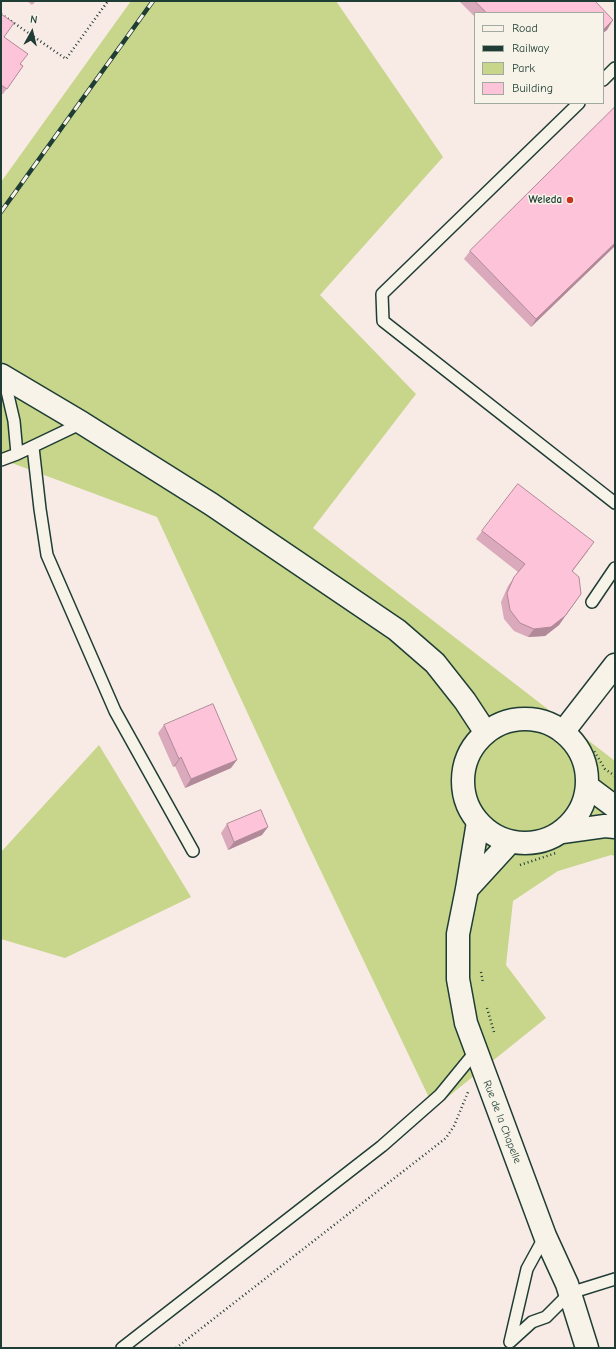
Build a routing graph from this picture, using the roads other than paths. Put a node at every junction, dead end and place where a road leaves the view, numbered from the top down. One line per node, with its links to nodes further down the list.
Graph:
1 (615, 68): 2 (lane)
2 (604, 79)
3 (578, 104): 9 (lane)
4 (2, 376): 5 (main road); 7 (lane)
5 (82, 423): 6 (lane); 13 (main road)
6 (32, 447): 7 (lane); 21 (lane)
7 (17, 454): 8 (lane)
8 (1, 460)
9 (615, 503)
10 (615, 568): 11 (lane)
11 (592, 602)
12 (615, 665): 14 (main road)
13 (486, 733): 14 (main road); 17 (main road)
14 (570, 739): 15 (main road)
15 (587, 786): 16 (main road); 19 (main road)
16 (615, 807)
17 (478, 822): 20 (main road); 22 (main road, Rue de la Chapelle)
18 (615, 827): 19 (main road)
19 (562, 832): 20 (main road)
20 (510, 842): 22 (main road)
21 (193, 851)
22 (467, 889): 23 (main road, Rue de la Chapelle)
23 (476, 1052): 24 (main road, Rue de la Chapelle); 28 (lane)
24 (545, 1236): 26 (main road, Rue de la Chapelle); 27 (lane)
25 (615, 1279): 26 (lane)
26 (570, 1293): 27 (lane); 29 (main road, Rue de la Chapelle)
27 (509, 1345)
28 (122, 1348)
29 (587, 1348)

